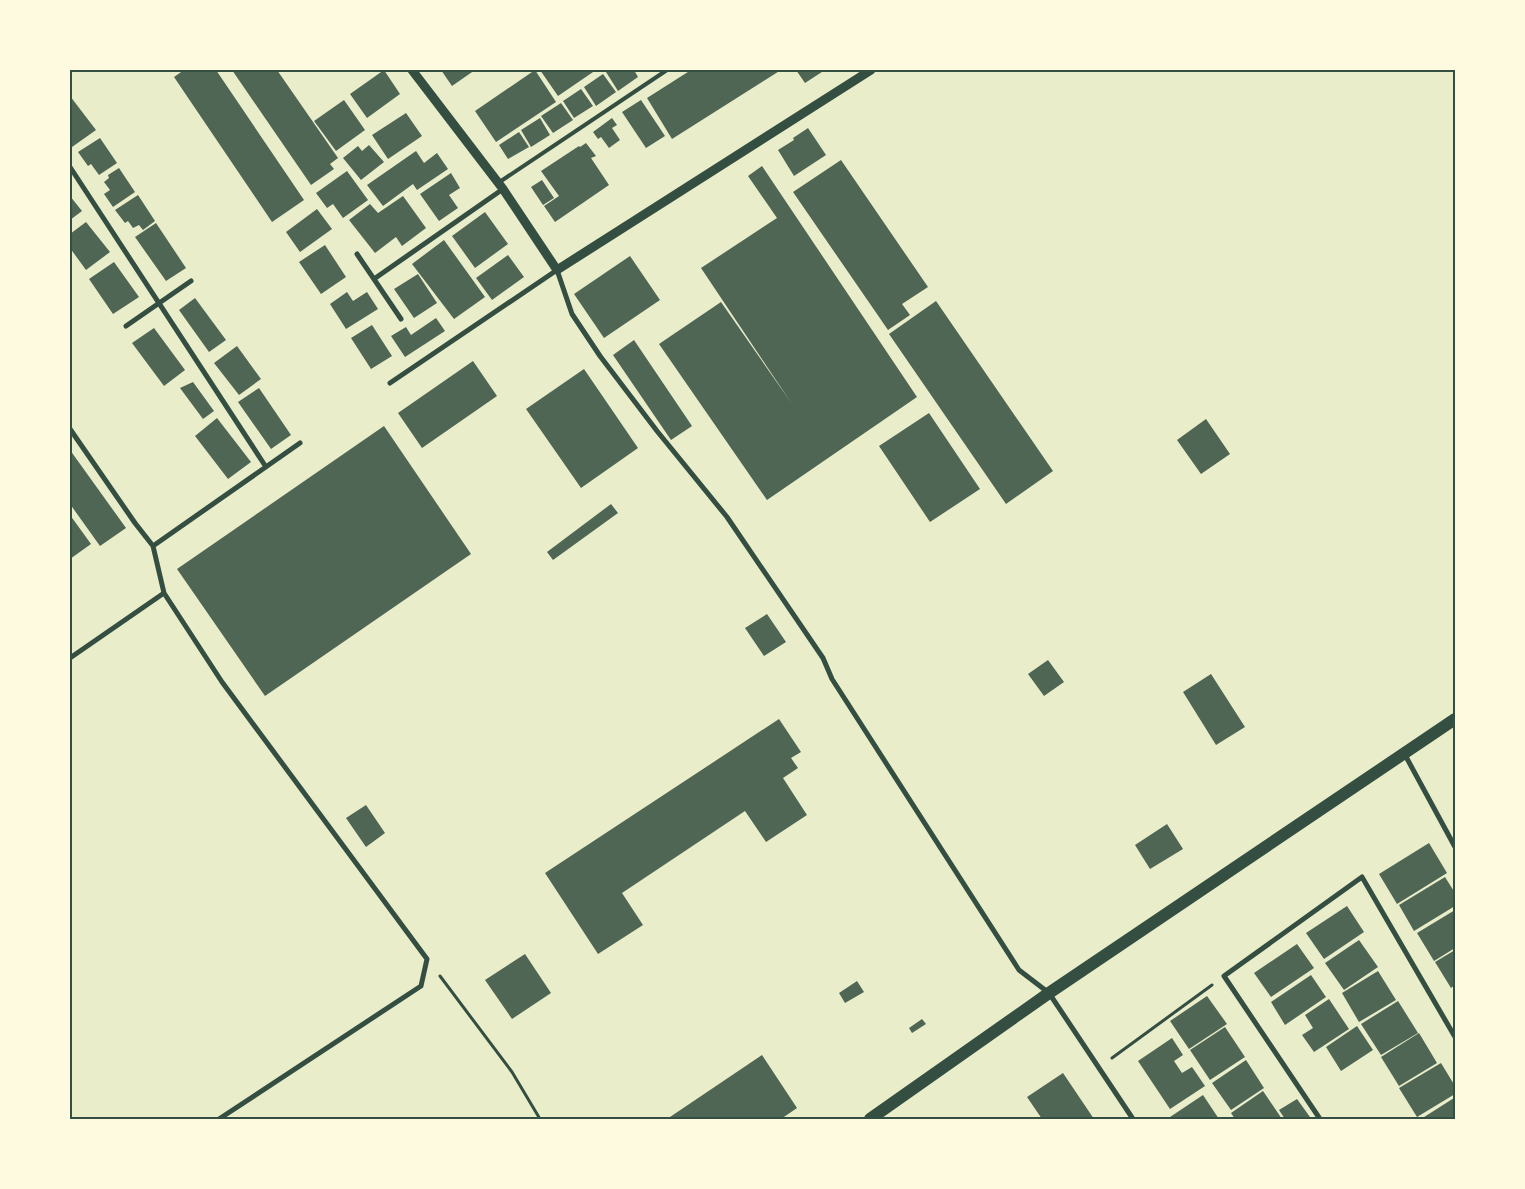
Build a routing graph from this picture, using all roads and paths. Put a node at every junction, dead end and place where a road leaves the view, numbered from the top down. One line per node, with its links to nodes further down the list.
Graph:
1 (412, 70): 5 (street)
2 (667, 70): 5 (lane)
3 (871, 70): 7 (street)
4 (70, 167): 10 (street)
5 (501, 186): 7 (street); 8 (street)
6 (357, 254): 8 (street)
7 (557, 270): 13 (street); 25 (street)
8 (374, 279): 11 (street)
9 (191, 281): 10 (street)
10 (159, 303): 12 (street); 16 (street)
11 (401, 319)
12 (126, 326)
13 (390, 383)
14 (70, 429): 17 (street)
15 (300, 444): 16 (street)
16 (266, 467): 17 (street)
17 (153, 546): 18 (street)
18 (164, 593): 19 (street); 23 (street)
19 (70, 658)
20 (1455, 719): 21 (main road)
21 (1404, 753): 22 (street); 25 (main road)
22 (1455, 846)
23 (427, 959): 28 (street); 29 (path)
24 (1224, 976): 26 (street); 27 (path); 32 (street)
25 (1049, 994): 27 (street); 30 (main road)
26 (1455, 1037)
27 (1099, 1068): 31 (street)
28 (219, 1119)
29 (540, 1119)
30 (870, 1119)
31 (1133, 1119)
32 (1320, 1119)

